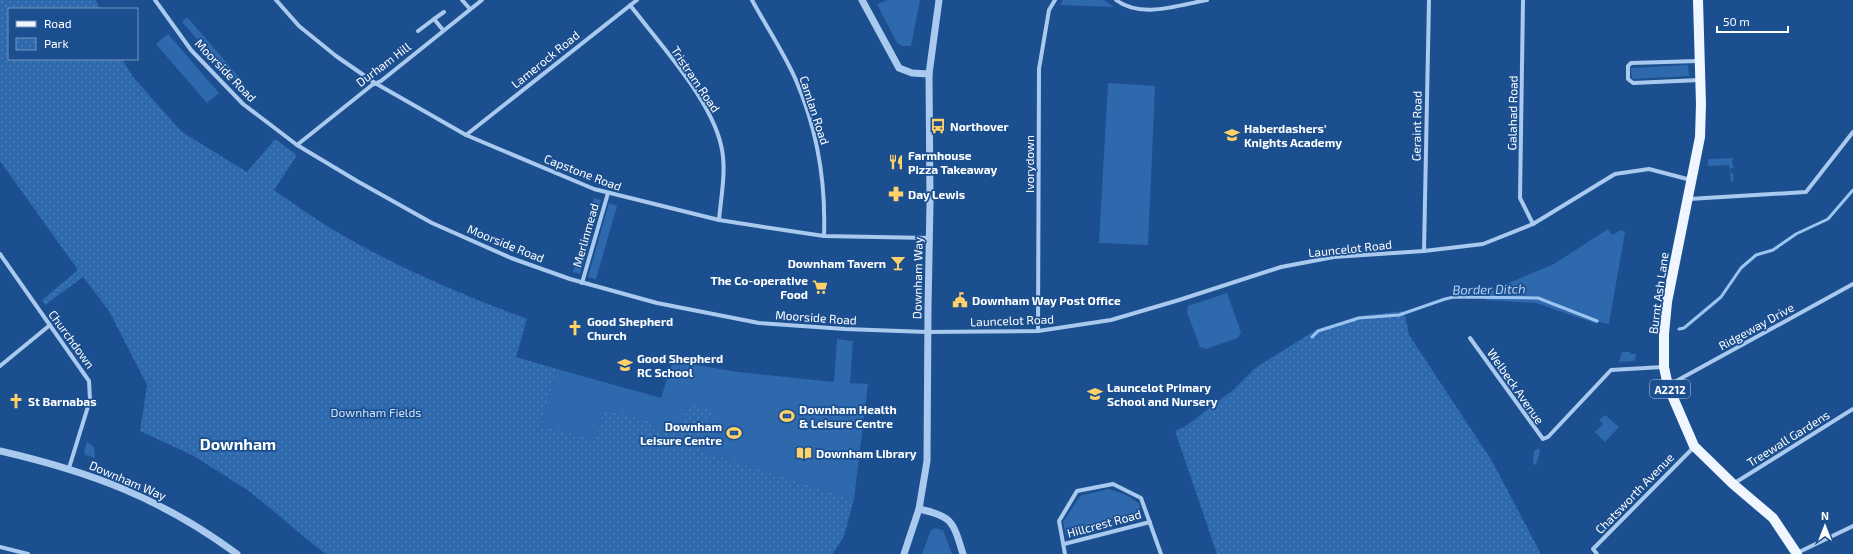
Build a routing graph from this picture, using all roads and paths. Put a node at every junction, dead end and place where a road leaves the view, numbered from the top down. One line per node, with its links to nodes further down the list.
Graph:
1 (155, 0): 27 (street, Moorside Road)
2 (276, 0): 24 (street, Capstone Road)
3 (462, 0): 16 (street)
4 (482, 0): 16 (street, Durham Hill)
5 (637, 0): 15 (street, Lamerock Road)
6 (752, 0): 33 (street, Camlan Road)
7 (862, 0): 22 (street)
8 (939, 0): 22 (street, Downham Way)
9 (1055, 0): 40 (street, Ivorydown)
10 (1116, 0): 11 (street)
11 (1207, 0)
12 (1429, 0): 35 (street, Geraint Road)
13 (1523, 0): 32 (street, Galahad Road)
14 (1698, 0): 21 (main road, A2212)
15 (630, 5): 26 (street, Lamerock Road); 31 (street, Tristram Road)
16 (470, 9): 19 (street, Durham Hill)
17 (444, 12): 18 (street)
18 (434, 19): 19 (street); 20 (street)
19 (443, 30): 24 (street, Durham Hill)
20 (418, 31)
21 (1699, 61): 23 (main road, A2212); 23 (street)
22 (929, 74): 34 (street, Downham Way)
23 (1700, 80): 28 (main road, A2212)
24 (375, 83): 26 (street, Capstone Road); 27 (street, Durham Hill)
25 (1853, 132): 30 (street)
26 (466, 135): 29 (street, Capstone Road)
27 (297, 145): 37 (street, Moorside Road)
28 (1692, 180): 30 (main road, Burnt Ash Lane / A2212); 32 (street, Launcelot Road)
29 (608, 193): 31 (street, Capstone Road); 37 (street, Merlinmead)
30 (1689, 199): 44 (main road, Burnt Ash Lane / A2212)
31 (718, 220): 33 (street, Capstone Road)
32 (1533, 224): 35 (street, Launcelot Road)
33 (824, 236): 34 (street, Capstone Road)
34 (929, 238): 41 (street, Downham Way)
35 (1424, 252): 40 (street, Launcelot Road)
36 (0, 254): 39 (street, Churchdown)
37 (582, 283): 41 (street, Moorside Road)
38 (1853, 284): 45 (street, Ridgeway Drive)
39 (50, 325): 43 (street); 49 (street, Churchdown)
40 (1038, 331): 41 (street, Launcelot Road)
41 (927, 332): 51 (street, Downham Way)
42 (1470, 338): 44 (street, Welbeck Avenue)
43 (0, 366)
44 (1664, 367): 45 (main road, Burnt Ash Lane / A2212)
45 (1668, 386): 47 (main road, Burnt Ash Lane / A2212)
46 (1853, 409): 50 (street, Treewall Gardens)
47 (1694, 446): 50 (main road, Burnt Ash Lane / A2212); 63 (street, Chatsworth Avenue)
48 (0, 451): 49 (street, Downham Way)
49 (69, 468): 58 (street, Downham Way)
50 (1733, 484): 56 (main road, Burnt Ash Lane / A2212)
51 (919, 509): 59 (street, Downham Way); 60 (street)
52 (1150, 522): 54 (street, Hillcrest Road); 54 (street, Hillcrest Road); 62 (street, Hillcrest Road)
53 (1853, 526): 56 (street)
54 (1064, 544): 61 (street, Hillcrest Road)
55 (0, 547): 57 (street)
56 (1797, 553)
57 (28, 554)
58 (237, 554)
59 (904, 554)
60 (963, 554)
61 (1065, 554)
62 (1161, 554)
63 (1597, 554)

